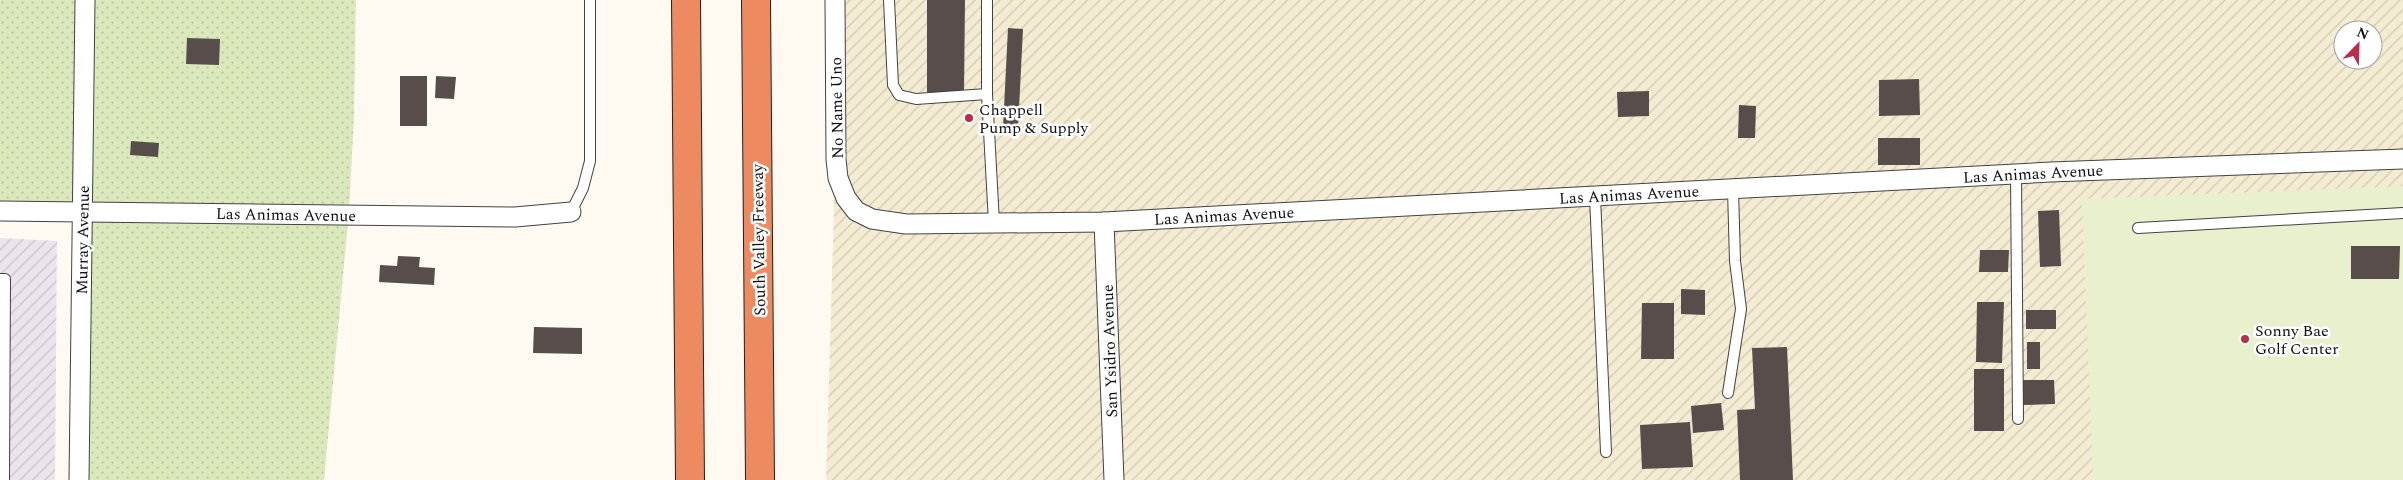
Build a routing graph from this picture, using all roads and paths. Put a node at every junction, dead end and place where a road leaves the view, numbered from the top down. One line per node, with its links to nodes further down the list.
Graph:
1 (85, 0): 15 (street, Murray Avenue)
2 (590, 0): 16 (lane)
3 (686, 0): 27 (highway)
4 (756, 0): 28 (highway, South Valley Freeway)
5 (835, 0): 14 (street, No Name Uno)
6 (889, 0): 8 (lane)
7 (987, 0): 8 (lane)
8 (987, 94): 19 (lane)
9 (2403, 159): 10 (street, Las Animas Avenue)
10 (2016, 174): 11 (street, Las Animas Avenue); 23 (lane)
11 (1733, 189): 12 (street, Las Animas Avenue); 22 (lane)
12 (1595, 196): 18 (street, Las Animas Avenue); 24 (lane)
13 (0, 211): 15 (street, Las Animas Avenue)
14 (856, 211): 19 (street, Las Animas Avenue)
15 (82, 212): 16 (street, Las Animas Avenue); 26 (street, Murray Avenue)
16 (571, 212)
17 (2403, 213): 20 (lane)
18 (1104, 222): 19 (street, Las Animas Avenue); 29 (street, San Ysidro Avenue)
19 (994, 223)
20 (2138, 228)
21 (0, 279): 25 (lane)
22 (1728, 393)
23 (2018, 419)
24 (1606, 452)
25 (4, 480)
26 (79, 480)
27 (690, 480)
28 (760, 480)
29 (1114, 480)

